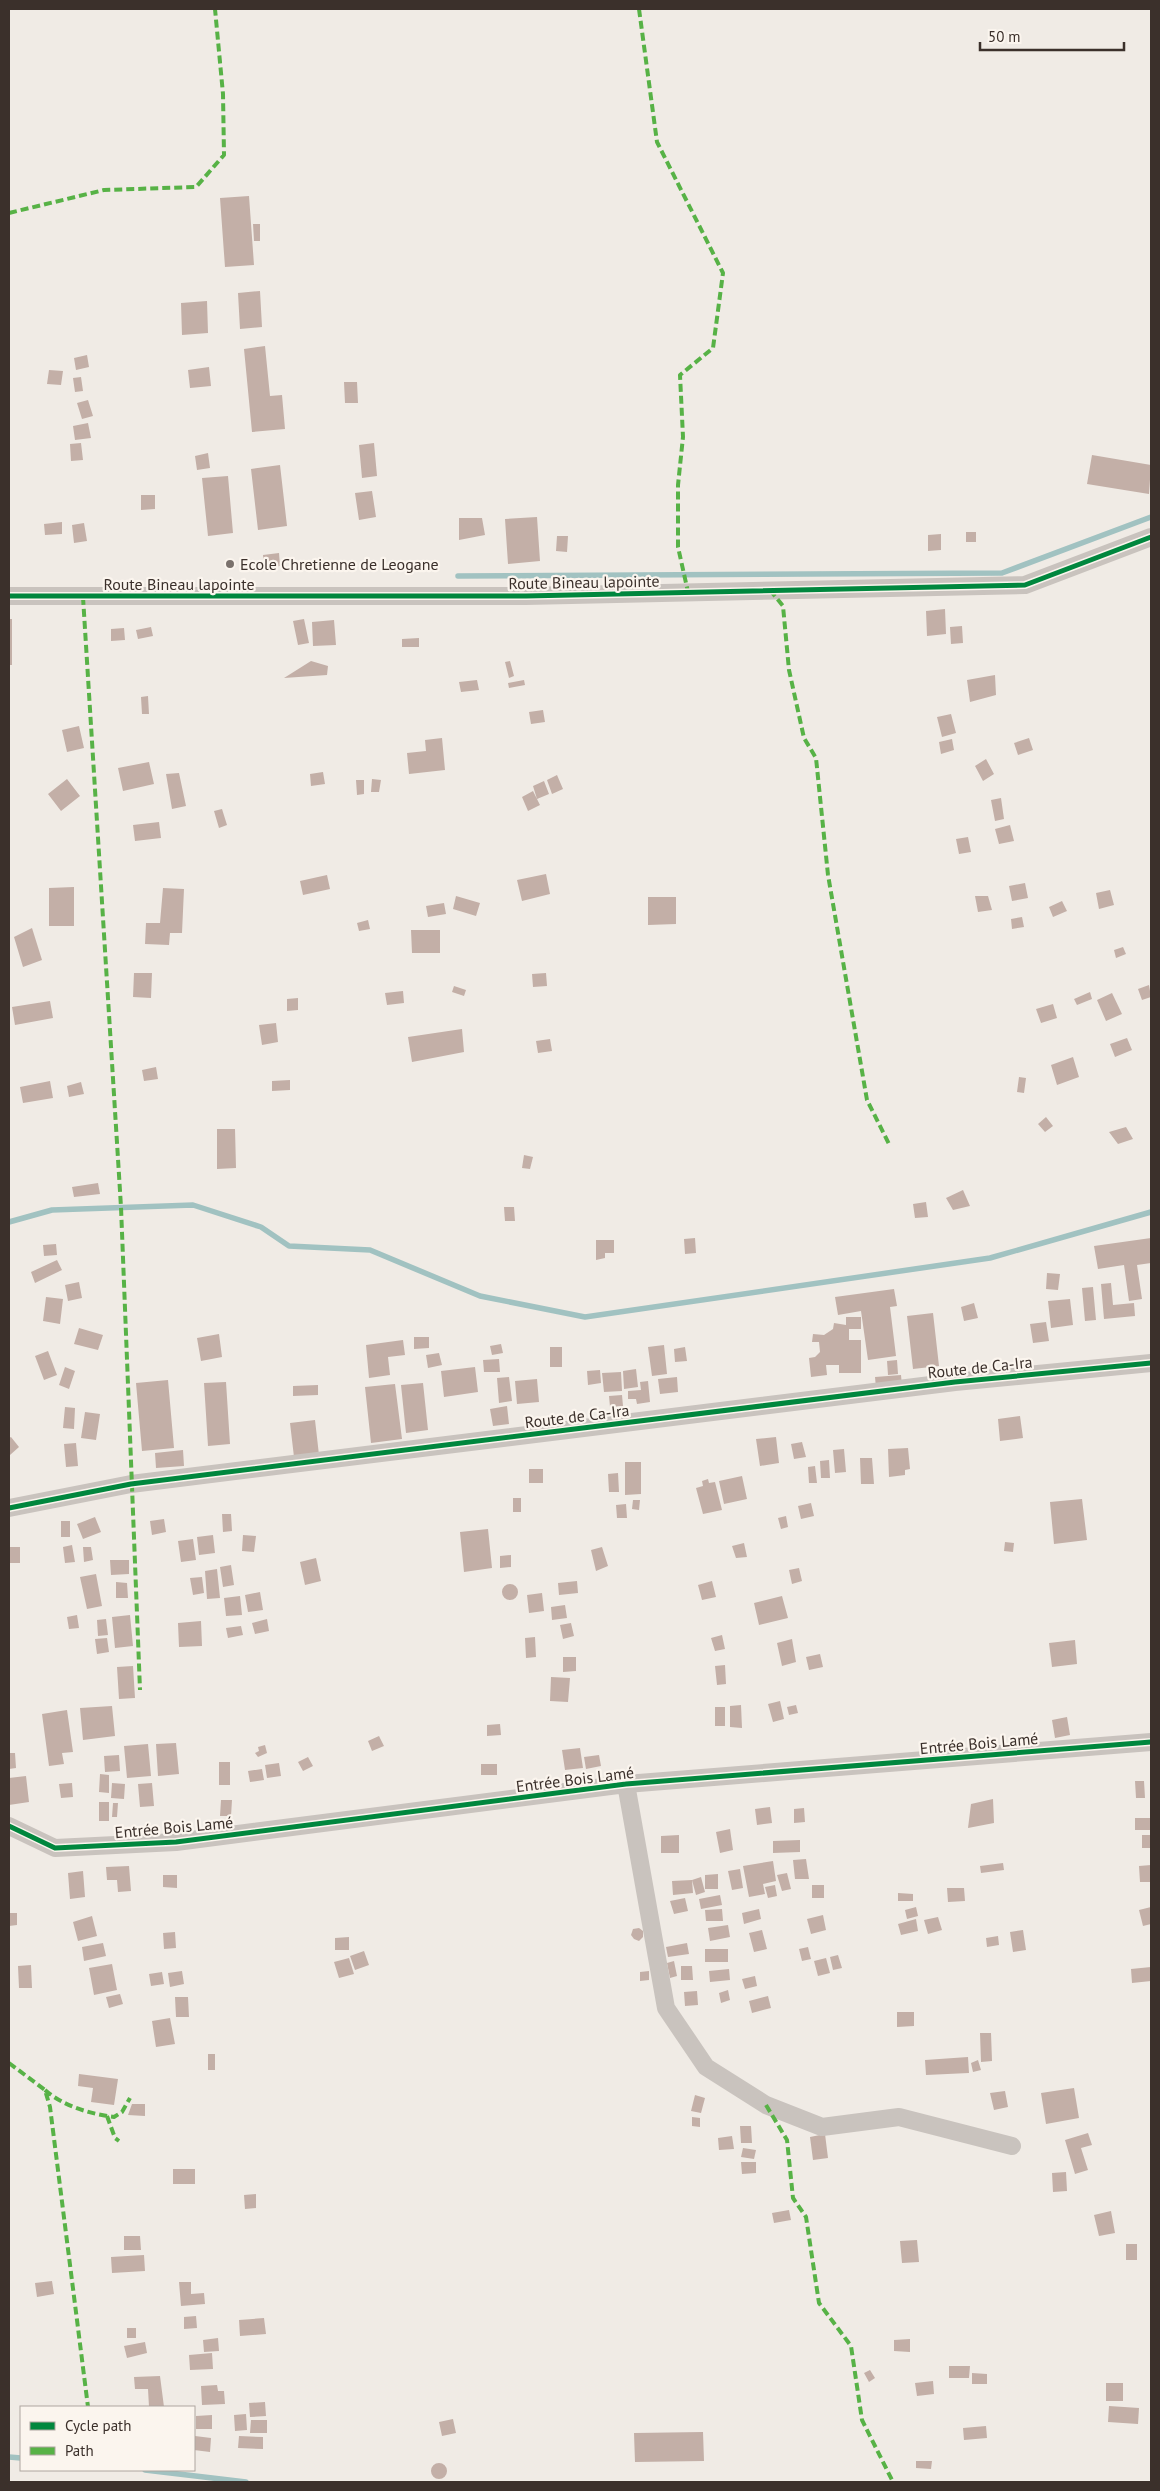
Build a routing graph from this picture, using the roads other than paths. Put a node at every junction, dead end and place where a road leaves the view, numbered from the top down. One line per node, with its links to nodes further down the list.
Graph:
1 (1151, 537): 2 (street, Route Bineau lapointe)
2 (9, 596)
3 (1151, 1363): 4 (street, Route de Ca-Ira)
4 (9, 1508)
5 (1151, 1742): 6 (street, Entrée Bois Lamé)
6 (626, 1784): 7 (street, Entrée Bois Lamé); 8 (street)
7 (9, 1826)
8 (1012, 2146)

